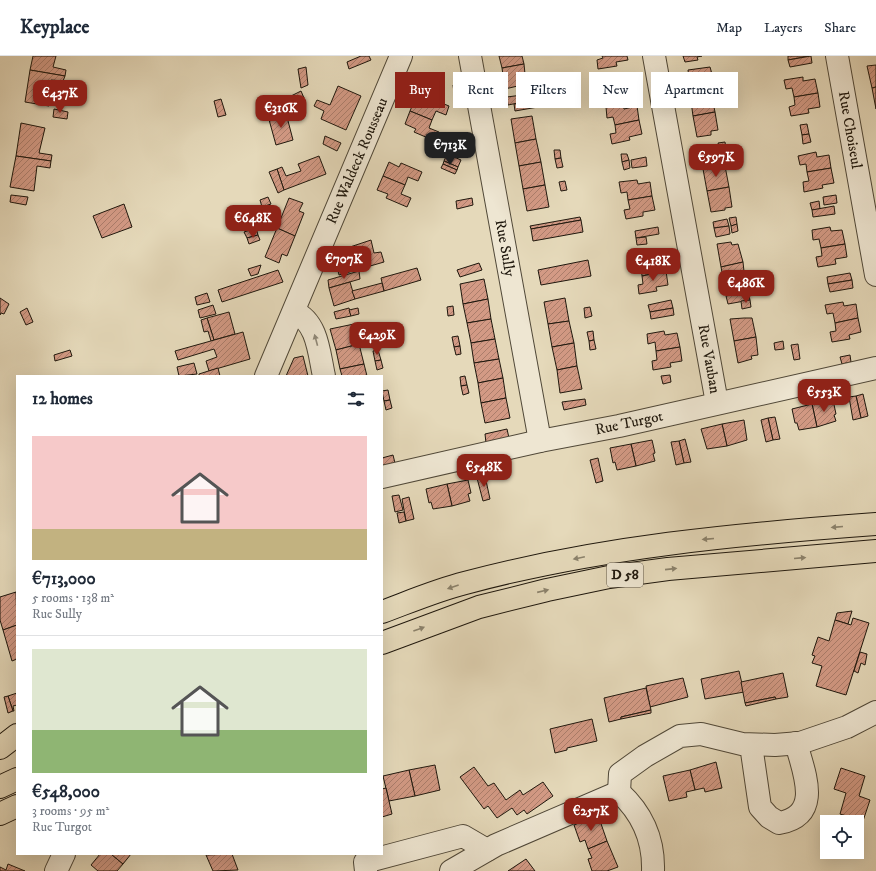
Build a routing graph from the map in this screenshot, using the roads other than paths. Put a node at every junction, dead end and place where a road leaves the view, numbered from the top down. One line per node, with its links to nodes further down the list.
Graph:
1 (401, 56): 6 (street, Rue Waldeck Rousseau)
2 (470, 56): 11 (street, Rue Sully)
3 (654, 56): 10 (street, Rue Vauban)
4 (837, 56): 5 (street, Rue Choiseul)
5 (876, 275)
6 (294, 312): 8 (street, Rue Waldeck Rousseau); 9 (street, one-way to 6)
7 (876, 368): 10 (street, Rue Turgot)
8 (266, 375)
9 (324, 375)
10 (716, 403): 11 (street, Rue Turgot)
11 (540, 441): 12 (street, Rue Turgot)
12 (383, 477)
13 (876, 524): 15 (highway, D 58, one-way to 15)
14 (876, 551): 16 (highway, D 58, one-way to 14)
15 (383, 612)
16 (383, 643)
17 (876, 712): 19 (street)
18 (16, 736): 21 (highway)
19 (796, 744): 20 (street); 20 (street)
20 (751, 745): 24 (street)
21 (0, 748)
22 (16, 779): 23 (highway)
23 (0, 787)
24 (619, 792): 27 (street); 32 (street)
25 (16, 806): 26 (highway)
26 (0, 814)
27 (487, 850): 30 (street); 31 (street)
28 (64, 855): 29 (street)
29 (56, 871)
30 (366, 871)
31 (451, 871)
32 (653, 871)

